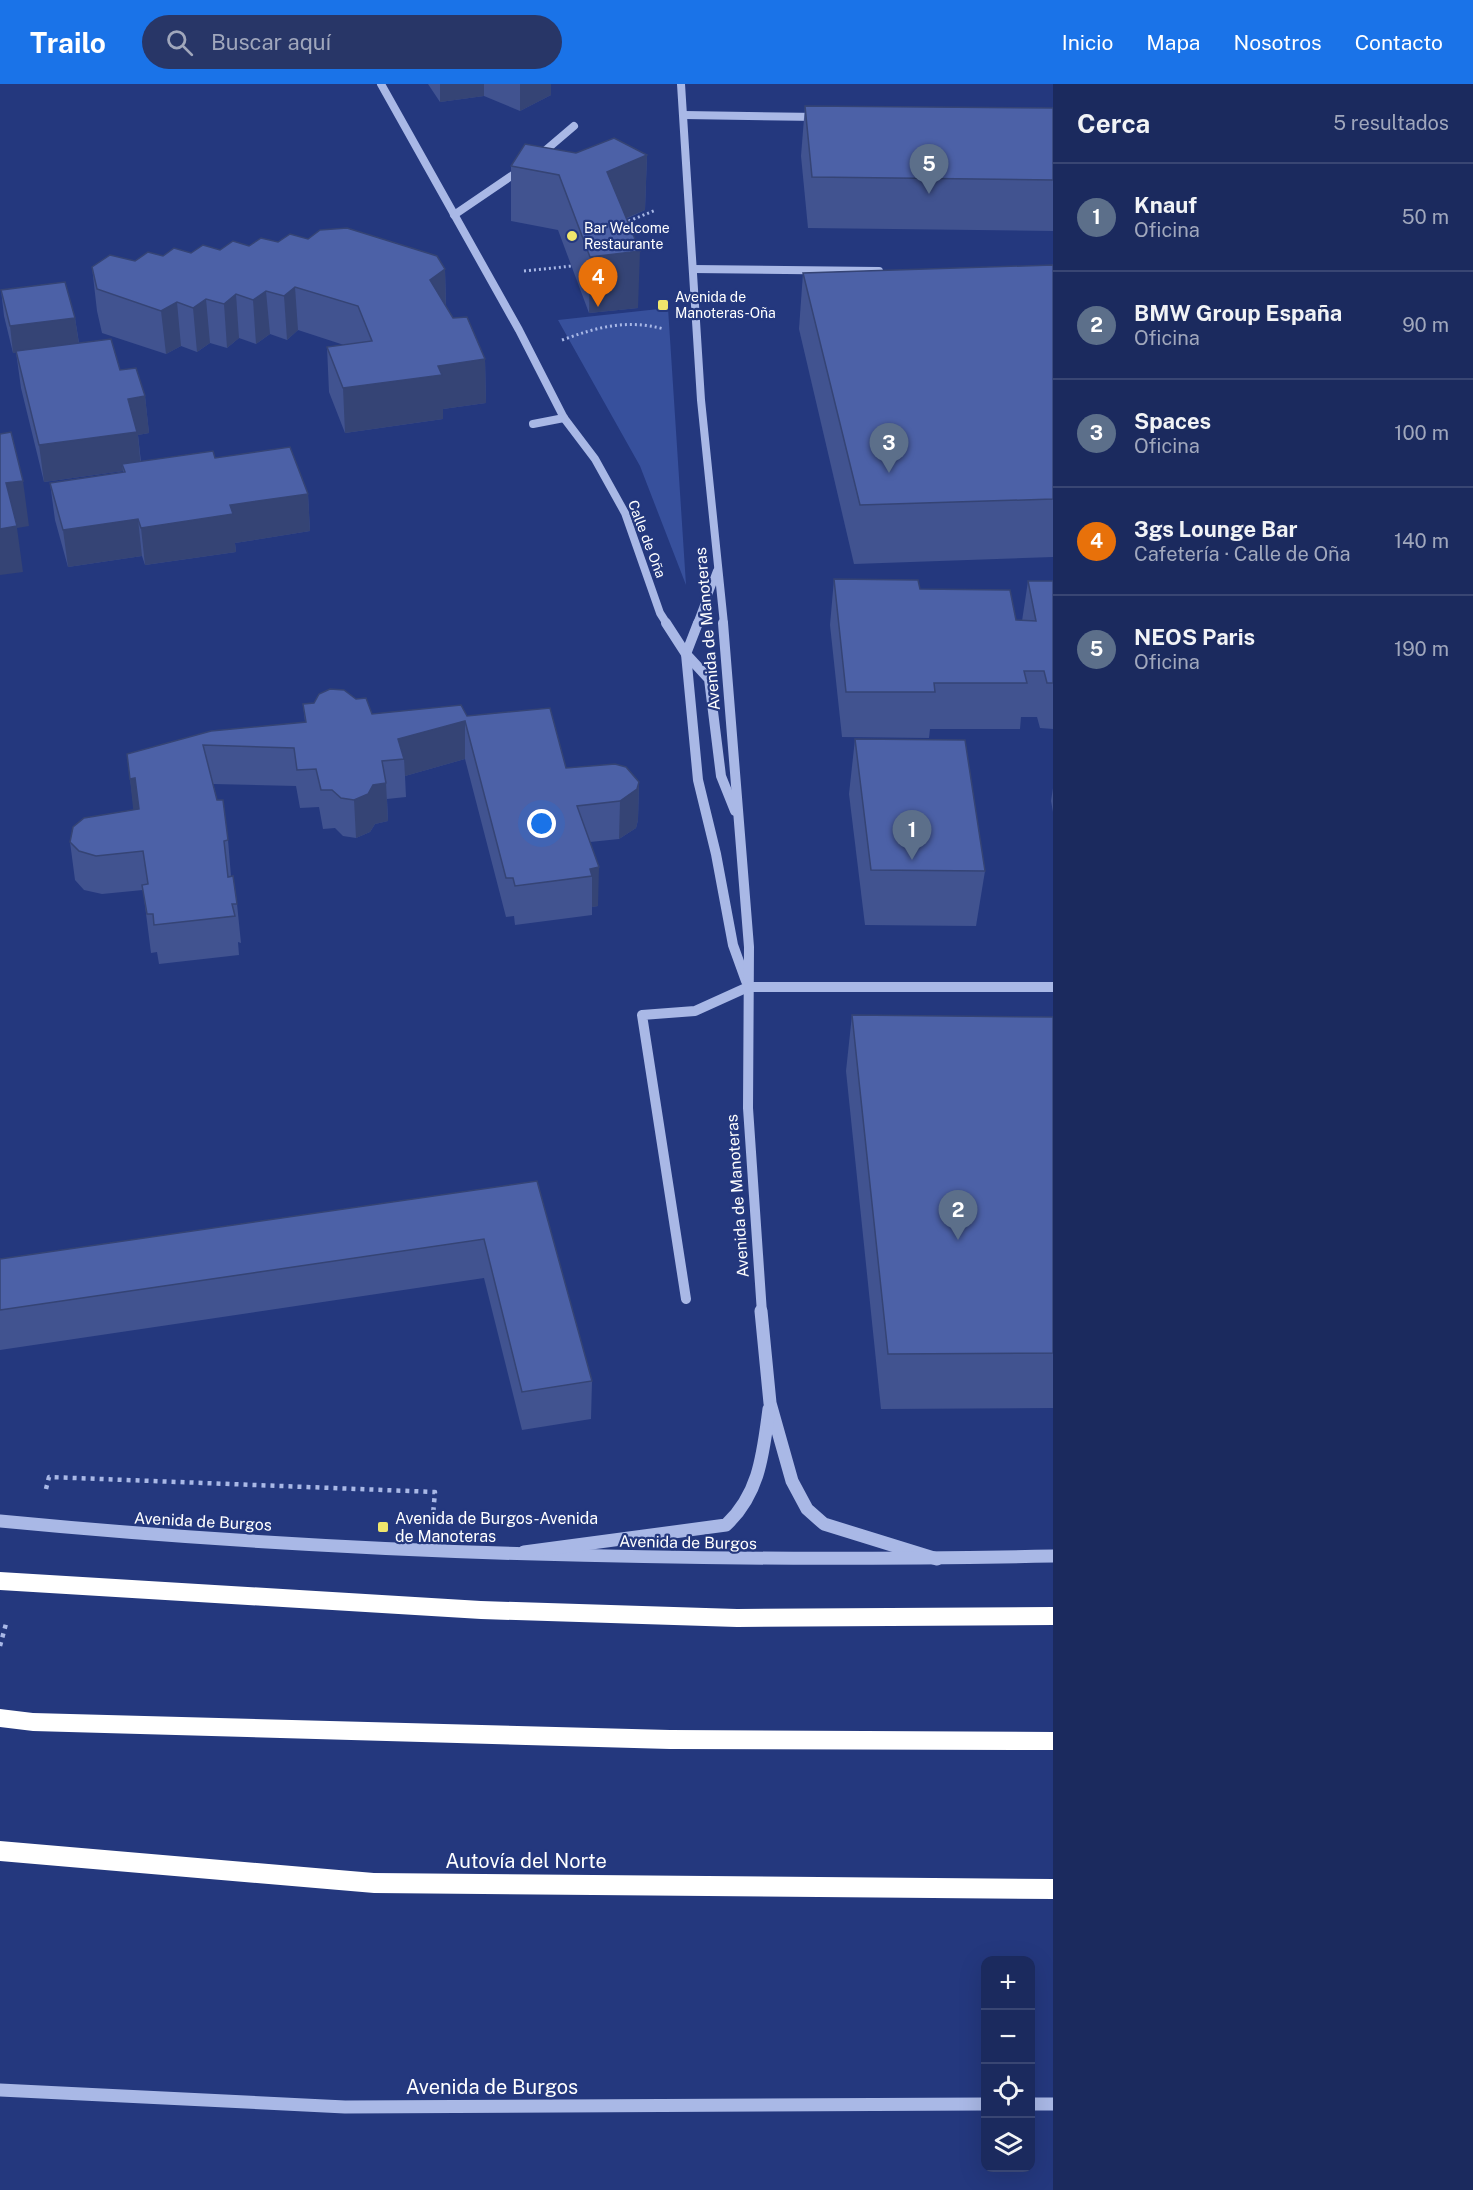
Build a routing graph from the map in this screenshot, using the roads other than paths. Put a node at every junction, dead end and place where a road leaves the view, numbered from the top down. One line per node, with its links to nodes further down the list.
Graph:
1 (381, 84): 6 (street, Calle de Oña)
2 (681, 84): 3 (street, Avenida de Manoteras)
3 (684, 115): 4 (street); 7 (street, Avenida de Manoteras)
4 (830, 117)
5 (574, 126): 6 (street)
6 (454, 215): 9 (street, Calle de Oña)
7 (693, 269): 8 (street); 11 (street, Avenida de Manoteras)
8 (888, 271)
9 (564, 418): 10 (street); 12 (street, Calle de Oña)
10 (533, 424)
11 (719, 567): 12 (street); 13 (street, Avenida de Manoteras)
12 (686, 654): 13 (street, Calle de Oña); 14 (street)
13 (740, 823): 14 (street, Avenida de Manoteras)
14 (748, 987): 15 (street); 16 (street); 17 (street, Avenida de Manoteras)
15 (1053, 987)
16 (686, 1299)
17 (770, 1403): 20 (street, Avenida de Manoteras); 21 (street, Avenida de Manoteras)
18 (0, 1521): 20 (street, Avenida de Burgos)
19 (1053, 1556): 21 (street, Avenida de Burgos)
20 (499, 1557): 21 (street, Avenida de Burgos)
21 (938, 1559)
22 (0, 1581): 23 (highway)
23 (1053, 1617)
24 (0, 1718): 25 (highway)
25 (1053, 1741)
26 (0, 1851): 27 (highway, Autovía del Norte)
27 (1053, 1889)
28 (0, 2090): 29 (street, Avenida de Burgos)
29 (981, 2104)
30 (1035, 2104): 31 (street)
31 (1053, 2104)

